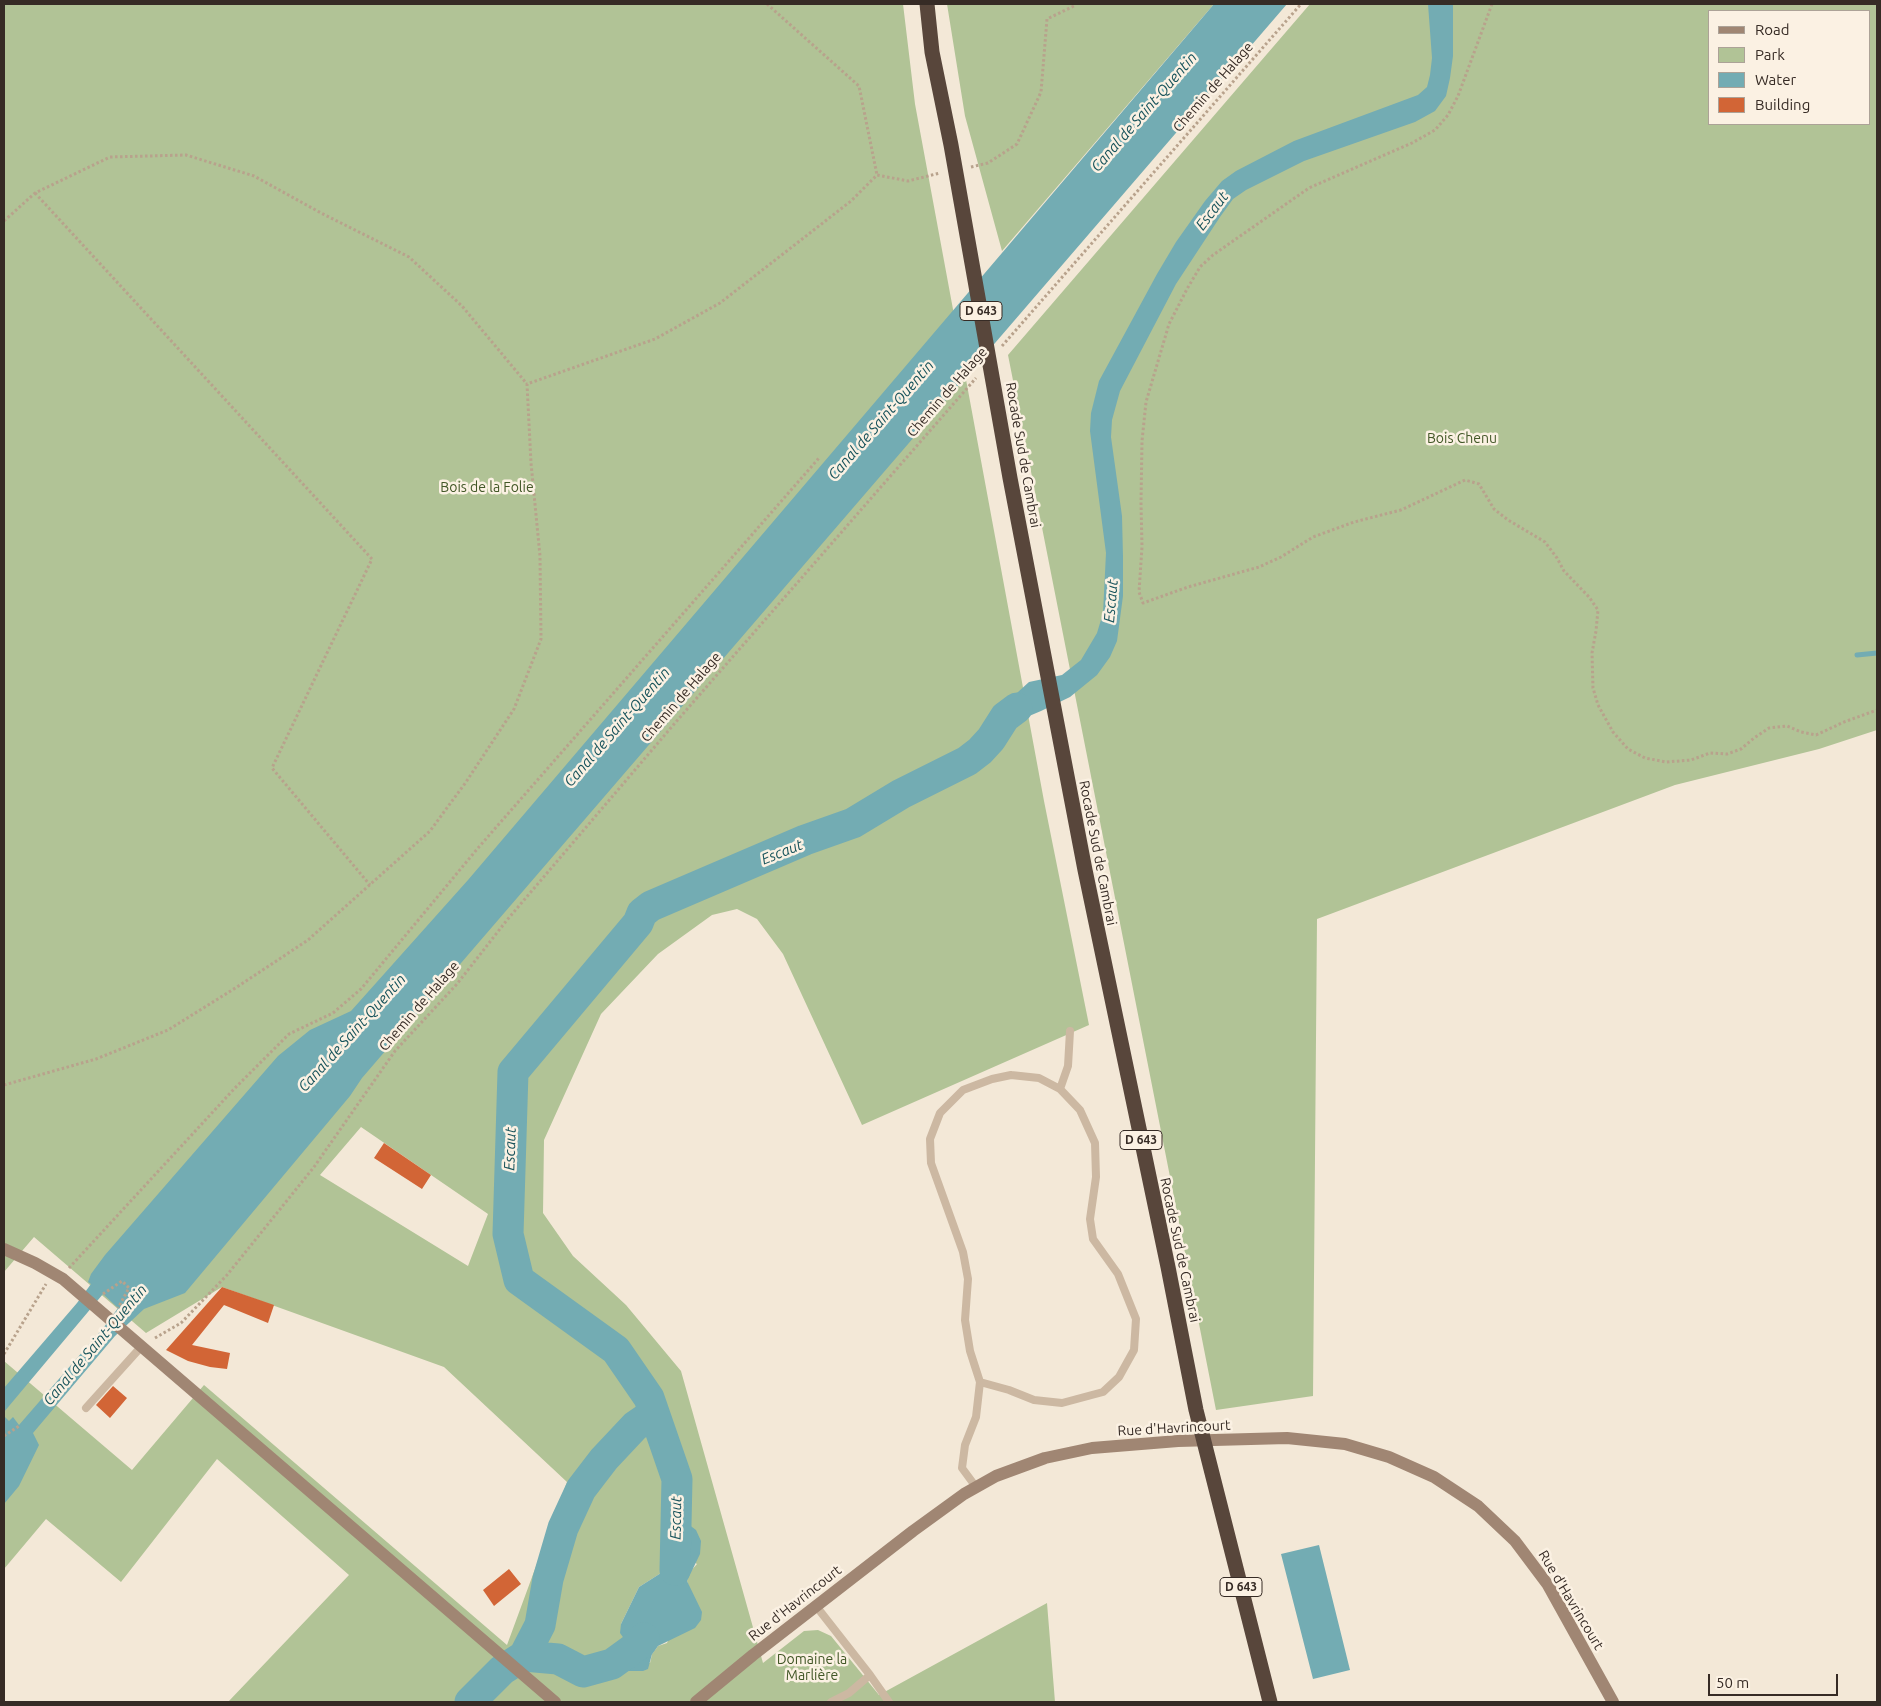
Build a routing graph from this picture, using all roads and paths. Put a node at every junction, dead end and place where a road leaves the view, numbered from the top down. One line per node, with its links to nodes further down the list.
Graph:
1 (767, 4): 8 (path)
2 (927, 4): 37 (highway, Rocade Sud de Cambrai / D 643)
3 (1301, 4): 11 (path, Chemin de Halage)
4 (1492, 4): 15 (path)
5 (1076, 5): 6 (path)
6 (970, 167)
7 (943, 173): 8 (path)
8 (877, 175): 13 (path)
9 (35, 193): 10 (path); 13 (path); 16 (path)
10 (4, 221)
11 (999, 350)
12 (976, 377): 24 (path, Chemin de Halage)
13 (527, 384): 16 (path)
14 (819, 458): 21 (path)
15 (1877, 710)
16 (370, 886): 18 (path)
17 (1070, 1031): 19 (lane)
18 (4, 1085)
19 (1060, 1089): 26 (lane); 26 (lane)
20 (4, 1249): 21 (street)
21 (59, 1276): 24 (street); 25 (path)
22 (103, 1294): 23 (path)
23 (118, 1308)
24 (140, 1345): 27 (lane); 33 (street)
25 (4, 1354)
26 (980, 1382): 30 (lane)
27 (86, 1408)
28 (19, 1426): 29 (path)
29 (4, 1436)
30 (976, 1487): 31 (street, Rue d'Havrincourt); 38 (street, Rue d'Havrincourt)
31 (816, 1606): 32 (lane); 34 (street, Rue d'Havrincourt)
32 (870, 1675): 35 (lane); 36 (lane)
33 (554, 1702)
34 (696, 1702)
35 (831, 1702)
36 (889, 1702)
37 (1270, 1702)
38 (1612, 1702)

